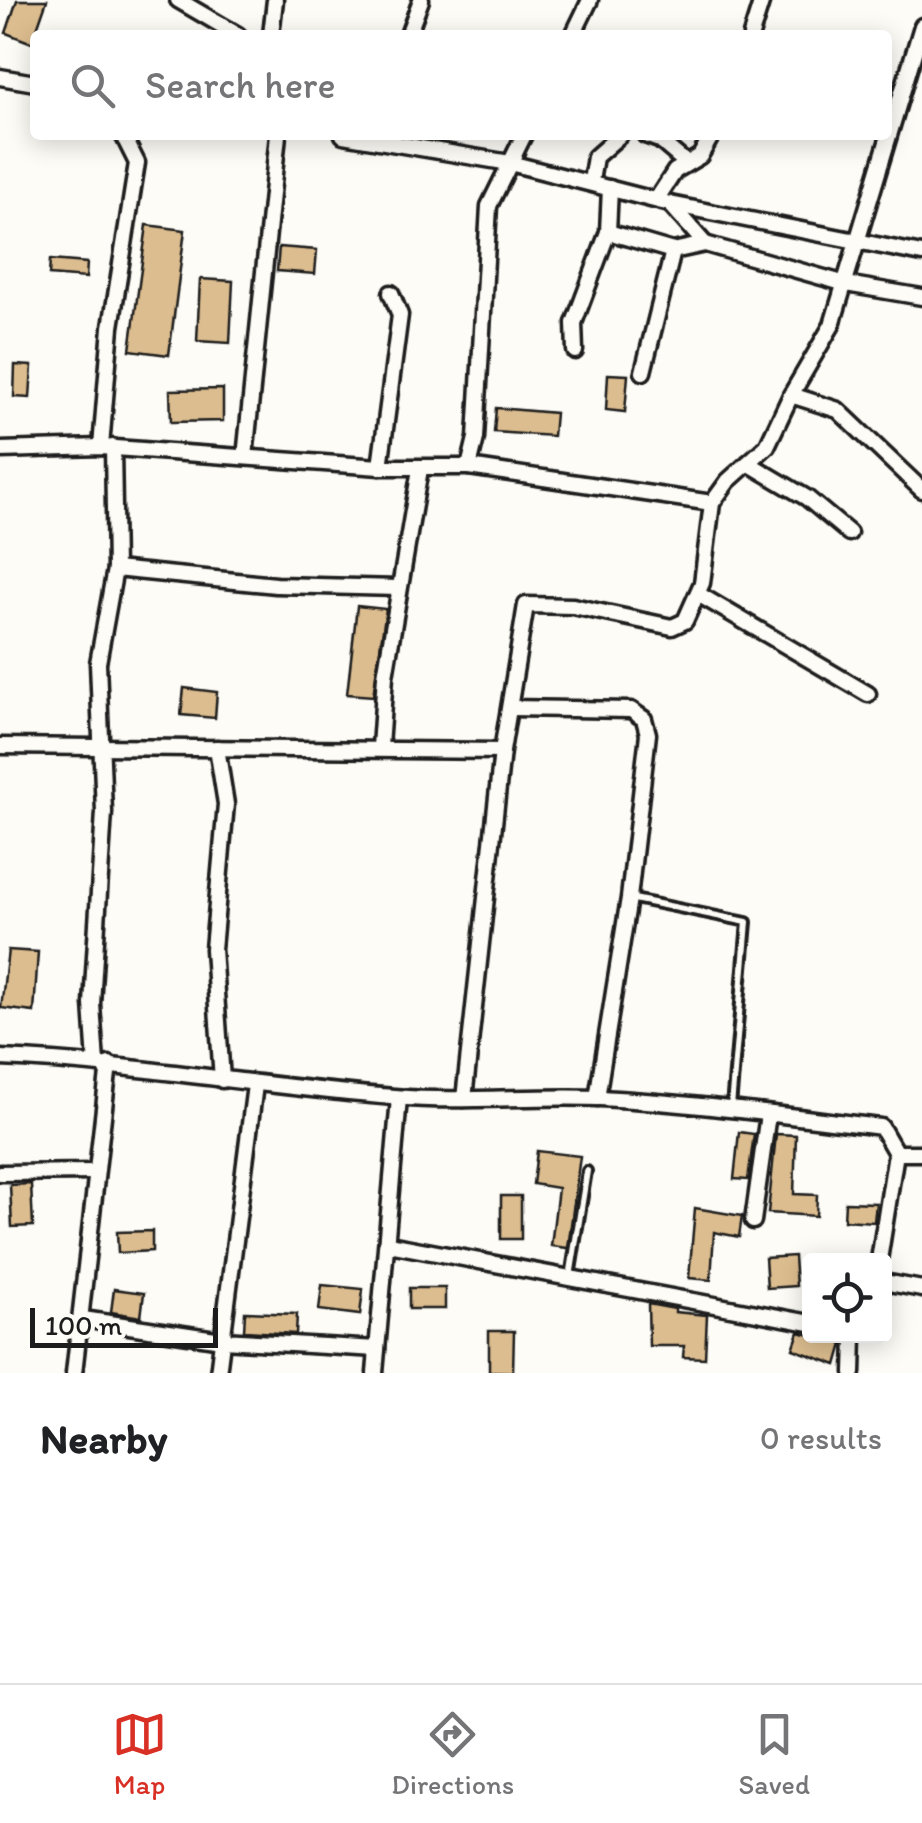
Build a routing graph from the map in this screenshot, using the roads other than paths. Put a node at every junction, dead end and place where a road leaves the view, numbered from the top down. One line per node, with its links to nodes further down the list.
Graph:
1 (178, 0): 7 (street)
2 (275, 0): 8 (street)
3 (422, 0): 9 (street)
4 (590, 0): 10 (street)
5 (762, 0): 11 (street)
6 (922, 26): 14 (street)
7 (229, 30)
8 (272, 30)
9 (410, 30)
10 (575, 30)
11 (753, 30)
12 (0, 77): 13 (street)
13 (30, 82)
14 (892, 132)
15 (126, 140): 39 (street)
16 (278, 140): 41 (street)
17 (383, 140): 24 (street)
18 (522, 140): 24 (street)
19 (614, 140): 25 (street)
20 (659, 140): 23 (street)
21 (709, 140): 23 (street)
22 (890, 140): 29 (street)
23 (684, 162): 27 (street)
24 (510, 163): 25 (street); 44 (street)
25 (591, 181): 26 (street)
26 (610, 188): 27 (street); 28 (street)
27 (663, 202): 29 (street); 30 (street)
28 (608, 232): 31 (street); 36 (street)
29 (861, 242): 32 (street); 33 (street)
30 (705, 244): 31 (street); 33 (street)
31 (673, 251): 37 (street)
32 (922, 254)
33 (846, 284): 35 (street); 38 (street)
34 (391, 293): 43 (street)
35 (922, 297)
36 (574, 351)
37 (644, 372)
38 (790, 395): 42 (street); 46 (street)
39 (107, 447): 40 (street); 41 (street); 49 (street)
40 (0, 450)
41 (246, 457): 43 (street)
42 (748, 463): 47 (street); 48 (street)
43 (380, 467): 45 (street)
44 (468, 467): 45 (street); 47 (street)
45 (420, 468): 50 (street)
46 (922, 490)
47 (712, 503): 51 (street)
48 (848, 533)
49 (114, 568): 50 (street); 56 (street)
50 (399, 588): 55 (street)
51 (698, 594): 52 (street); 53 (street)
52 (868, 694)
53 (511, 708): 58 (street); 59 (street)
54 (0, 746): 56 (street)
55 (380, 746): 57 (street); 58 (street)
56 (100, 748): 57 (street); 61 (street)
57 (217, 748): 62 (street)
58 (502, 751): 66 (street)
59 (629, 898): 65 (street); 67 (lane)
60 (0, 1058): 61 (street)
61 (102, 1064): 62 (street); 72 (street)
62 (222, 1080): 63 (street)
63 (255, 1085): 64 (street); 82 (street)
64 (399, 1098): 66 (street); 75 (street)
65 (598, 1098): 66 (street); 67 (street)
66 (464, 1099)
67 (731, 1107): 68 (street)
68 (768, 1114): 69 (street); 74 (street)
69 (896, 1153): 70 (street); 76 (street)
70 (922, 1154)
71 (587, 1171): 77 (lane)
72 (96, 1172): 73 (street); 80 (street)
73 (0, 1173)
74 (753, 1221)
75 (389, 1244): 77 (street); 84 (street)
76 (880, 1253)
77 (570, 1277): 81 (street)
78 (892, 1283): 79 (street)
79 (922, 1289)
80 (83, 1318): 82 (street); 86 (street)
81 (802, 1321)
82 (222, 1340): 84 (street); 87 (street)
83 (854, 1343): 88 (street)
84 (377, 1349): 85 (street)
85 (380, 1372)
86 (74, 1373)
87 (218, 1373)
88 (853, 1373)

